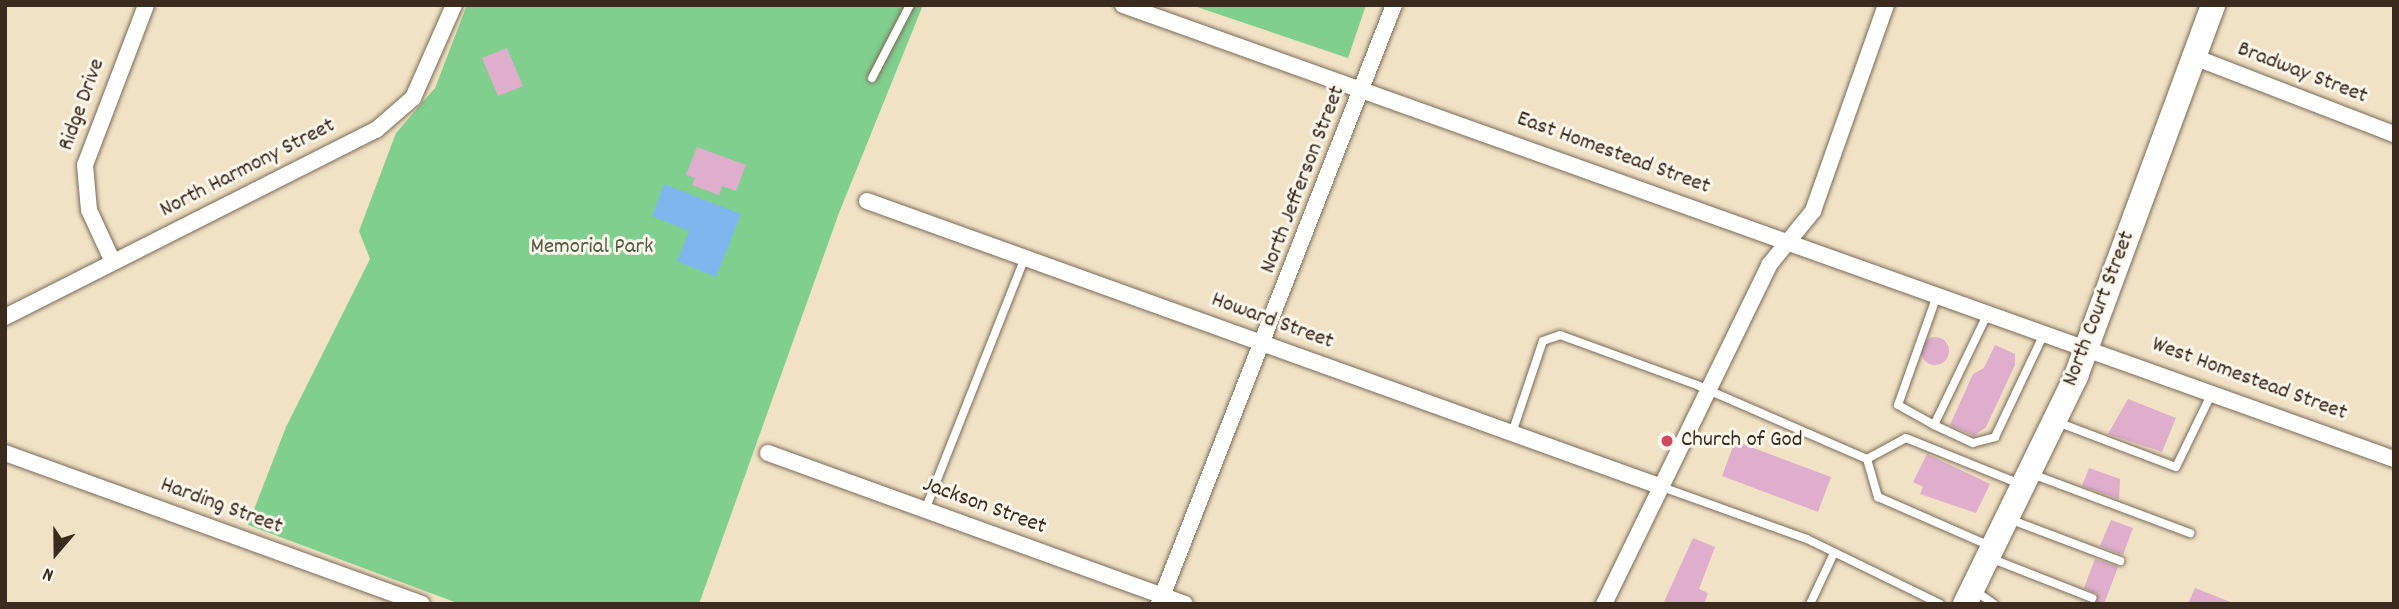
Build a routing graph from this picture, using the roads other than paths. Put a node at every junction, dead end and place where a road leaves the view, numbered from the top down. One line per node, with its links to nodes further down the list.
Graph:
1 (146, 5): 15 (street, Ridge Drive)
2 (454, 5): 15 (street, North Harmony Street)
3 (910, 5): 9 (lane)
4 (1123, 5): 10 (street, East Homestead Street)
5 (1394, 5): 10 (street, North Jefferson Street)
6 (1886, 5): 13 (street)
7 (2213, 5): 8 (main road, North Court Street)
8 (2194, 57): 11 (street, Bradway Street); 21 (main road, North Court Street)
9 (872, 78)
10 (1365, 88): 13 (street, East Homestead Street); 20 (street, North Jefferson Street)
11 (2394, 134)
12 (867, 201): 14 (street, Howard Street)
13 (1787, 242): 16 (street, East Homestead Street); 22 (street)
14 (1025, 258): 20 (street, Howard Street); 33 (lane)
15 (113, 262): 17 (street, North Harmony Street)
16 (1936, 299): 18 (street, East Homestead Street); 25 (lane)
17 (5, 317)
18 (1986, 317): 19 (street, East Homestead Street); 25 (lane)
19 (2042, 338): 21 (street, East Homestead Street); 25 (lane)
20 (1265, 343): 26 (street, Howard Street); 41 (street, North Jefferson Street)
21 (2087, 350): 23 (street, West Homestead Street); 24 (main road, North Court Street)
22 (1709, 391): 26 (lane); 29 (lane); 32 (street)
23 (2213, 391): 24 (lane); 30 (street, West Homestead Street)
24 (2054, 421): 31 (main road, North Court Street)
25 (1934, 425)
26 (1512, 433): 32 (street, Howard Street)
27 (5, 453): 42 (street, Harding Street)
28 (768, 453): 33 (street, Jackson Street)
29 (1867, 459): 31 (lane); 36 (lane)
30 (2394, 459)
31 (2026, 479): 34 (main road, North Court Street); 35 (lane)
32 (1662, 487): 37 (lane); 44 (street)
33 (925, 510): 41 (street, Jackson Street)
34 (2007, 518): 36 (main road, North Court Street); 38 (lane)
35 (2190, 533)
36 (1990, 552): 39 (main road, North Court Street); 40 (lane)
37 (1834, 553): 45 (lane); 46 (lane)
38 (2120, 561)
39 (1968, 596): 47 (lane)
40 (2092, 598)
41 (1160, 600): 43 (street, Jackson Street)
42 (422, 604)
43 (1184, 604)
44 (1604, 604)
45 (1810, 604)
46 (1940, 604)
47 (1994, 604)

